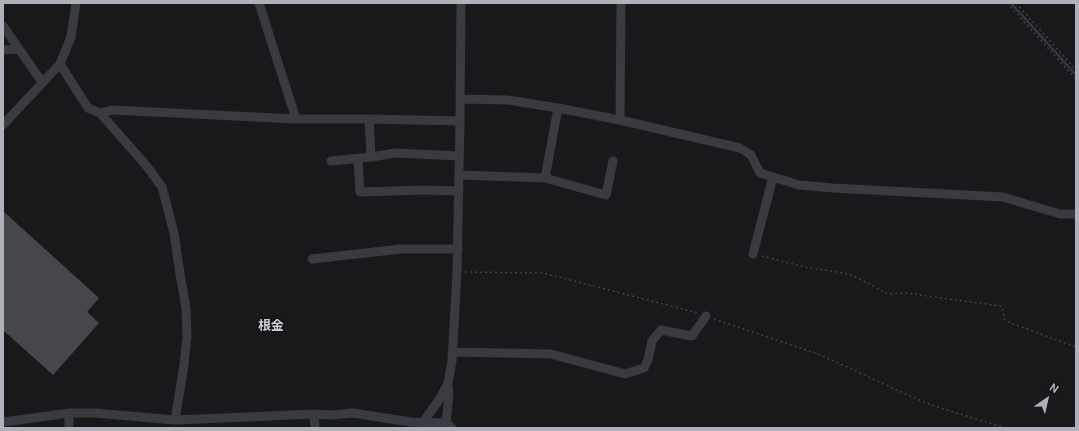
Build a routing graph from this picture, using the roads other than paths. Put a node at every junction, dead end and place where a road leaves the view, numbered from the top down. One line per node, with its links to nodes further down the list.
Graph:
1 (76, 3): 9 (street)
2 (259, 3): 14 (street)
3 (455, 3): 4 (street)
4 (461, 3): 11 (street)
5 (621, 3): 16 (street)
6 (3, 26): 7 (street)
7 (18, 48): 8 (street); 10 (street)
8 (3, 50)
9 (60, 64): 10 (street); 13 (street)
10 (42, 82): 18 (street)
11 (460, 99): 12 (street); 17 (street)
12 (558, 108): 16 (street); 26 (street)
13 (100, 113): 14 (street); 37 (street)
14 (296, 119): 15 (street)
15 (369, 119): 17 (street); 20 (street)
16 (620, 120): 25 (street)
17 (460, 121): 19 (street)
18 (3, 125)
19 (459, 156): 20 (street); 24 (street)
20 (371, 157): 21 (street)
21 (358, 159): 22 (street); 27 (street)
22 (332, 161)
23 (613, 161): 26 (street)
24 (459, 175): 26 (street); 27 (street)
25 (773, 177): 28 (street); 30 (street)
26 (545, 178)
27 (459, 191): 29 (street)
28 (1076, 214)
29 (458, 249): 31 (street); 33 (street)
30 (753, 254)
31 (312, 259)
32 (706, 316): 33 (street)
33 (452, 352): 34 (street)
34 (448, 383): 40 (street); 41 (street)
35 (69, 413): 37 (street); 38 (street); 42 (street)
36 (314, 414): 39 (street); 40 (street); 43 (street)
37 (175, 420): 39 (street)
38 (9, 424)
39 (200, 424)
40 (421, 425): 41 (street)
41 (449, 426)
42 (69, 428)
43 (315, 428)

